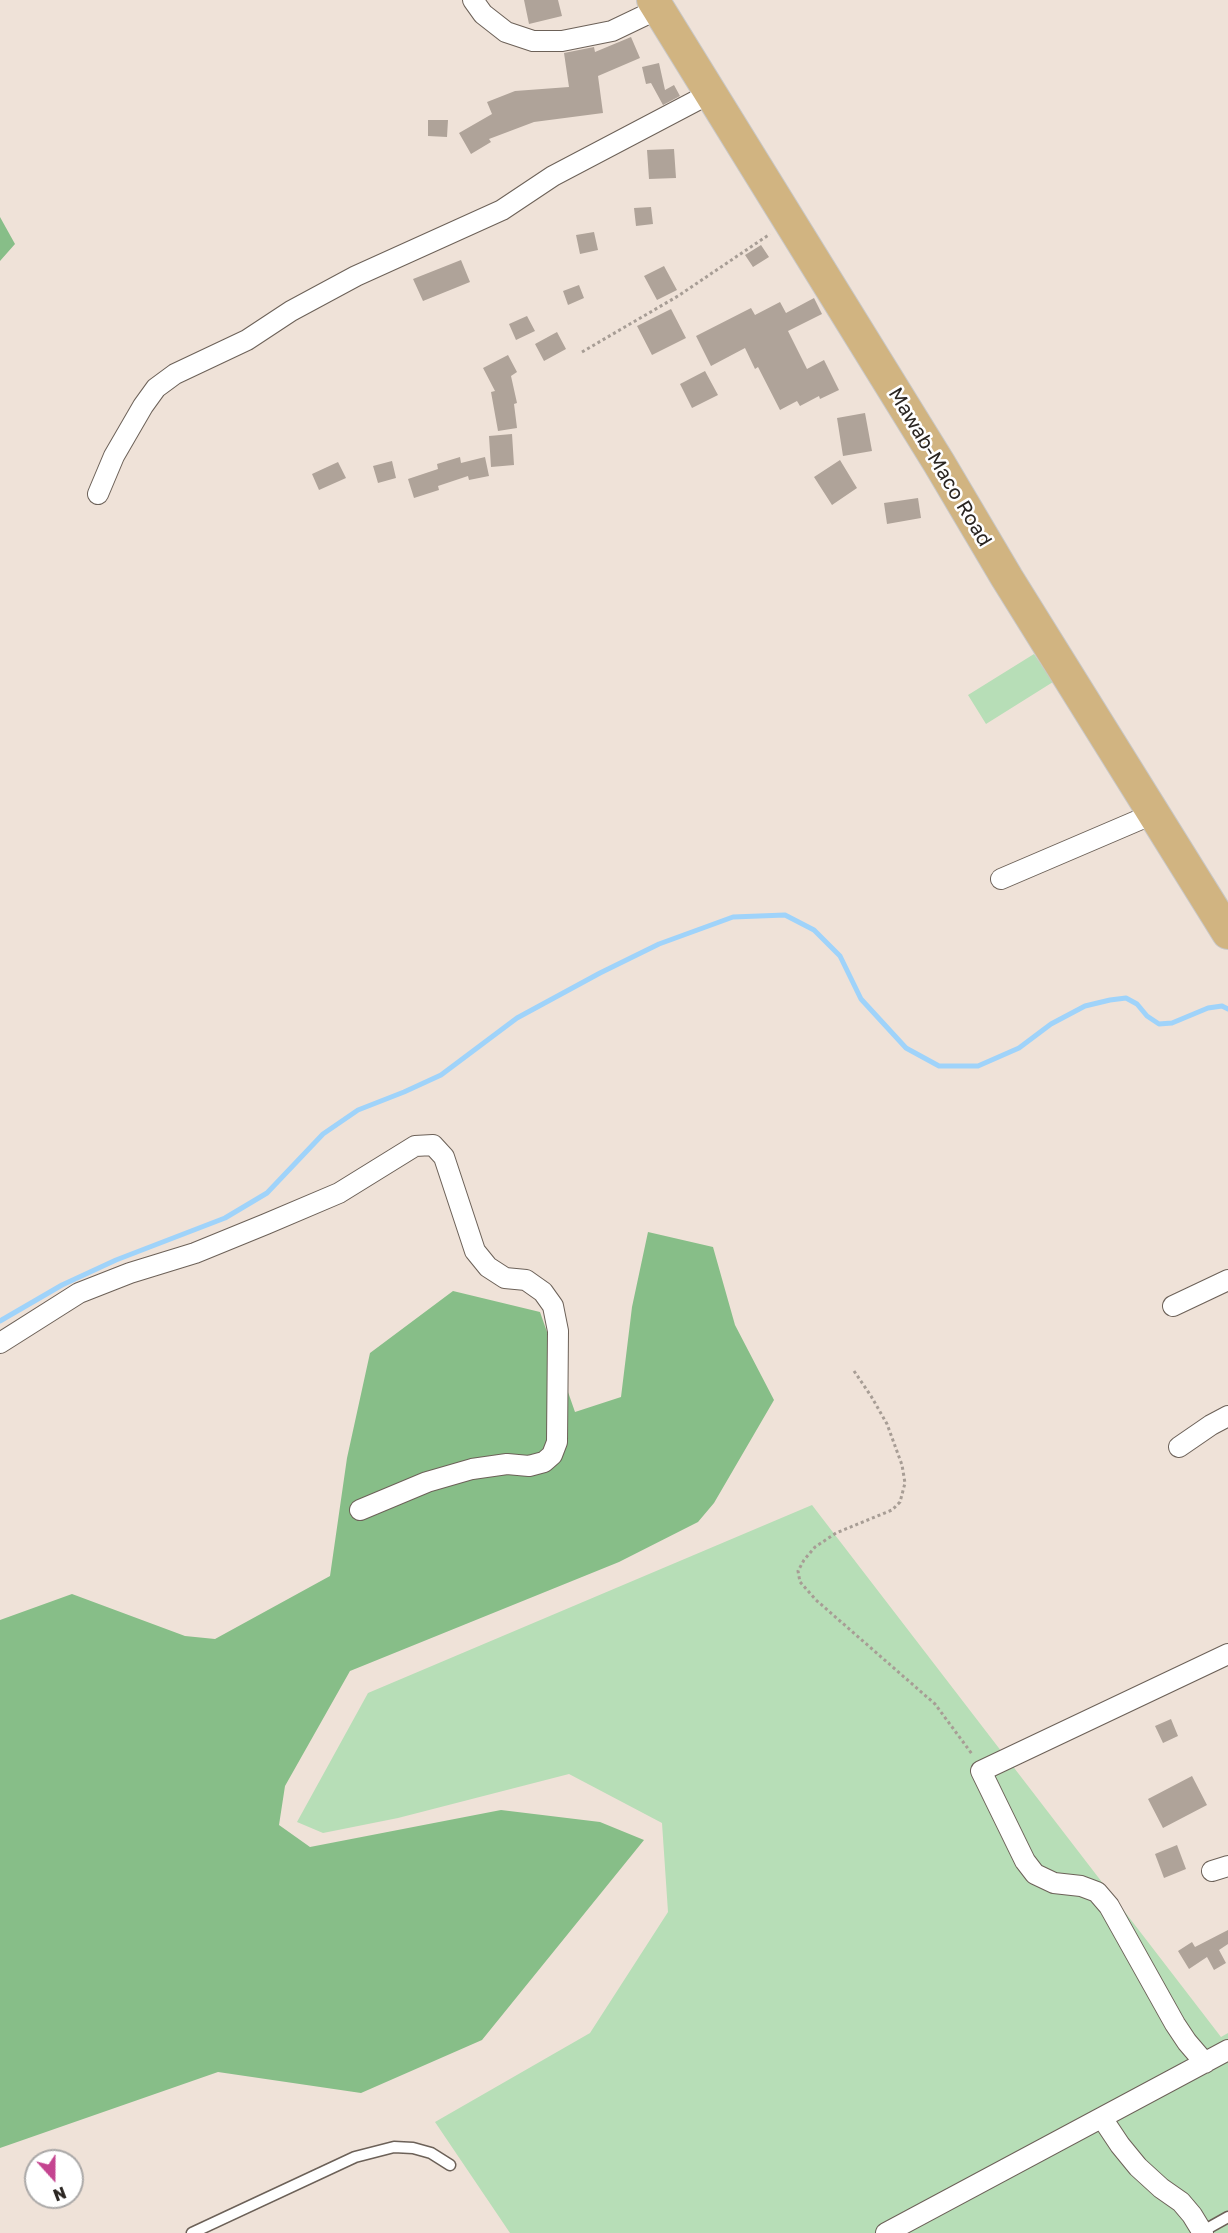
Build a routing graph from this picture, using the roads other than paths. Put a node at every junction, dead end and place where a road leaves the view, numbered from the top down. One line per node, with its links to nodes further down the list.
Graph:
1 (473, 0): 2 (street)
2 (656, 4): 3 (main road, Mawab-Maco Road)
3 (709, 94): 4 (street); 5 (main road, Mawab-Maco Road)
4 (98, 494)
5 (1153, 814): 6 (street); 7 (main road, Mawab-Maco Road)
6 (1001, 879)
7 (1228, 933)
8 (1228, 1280): 9 (street)
9 (1173, 1306)
10 (0, 1343): 13 (street)
11 (1228, 1416): 12 (street)
12 (1179, 1447)
13 (360, 1510)
14 (1228, 1654): 16 (street)
15 (1228, 2050): 16 (street)
16 (1205, 2063): 17 (street)
17 (1102, 2118): 20 (street); 22 (street)
18 (450, 2165): 21 (lane)
19 (1228, 2217): 20 (lane)
20 (1202, 2232)
21 (192, 2233)
22 (886, 2233)

